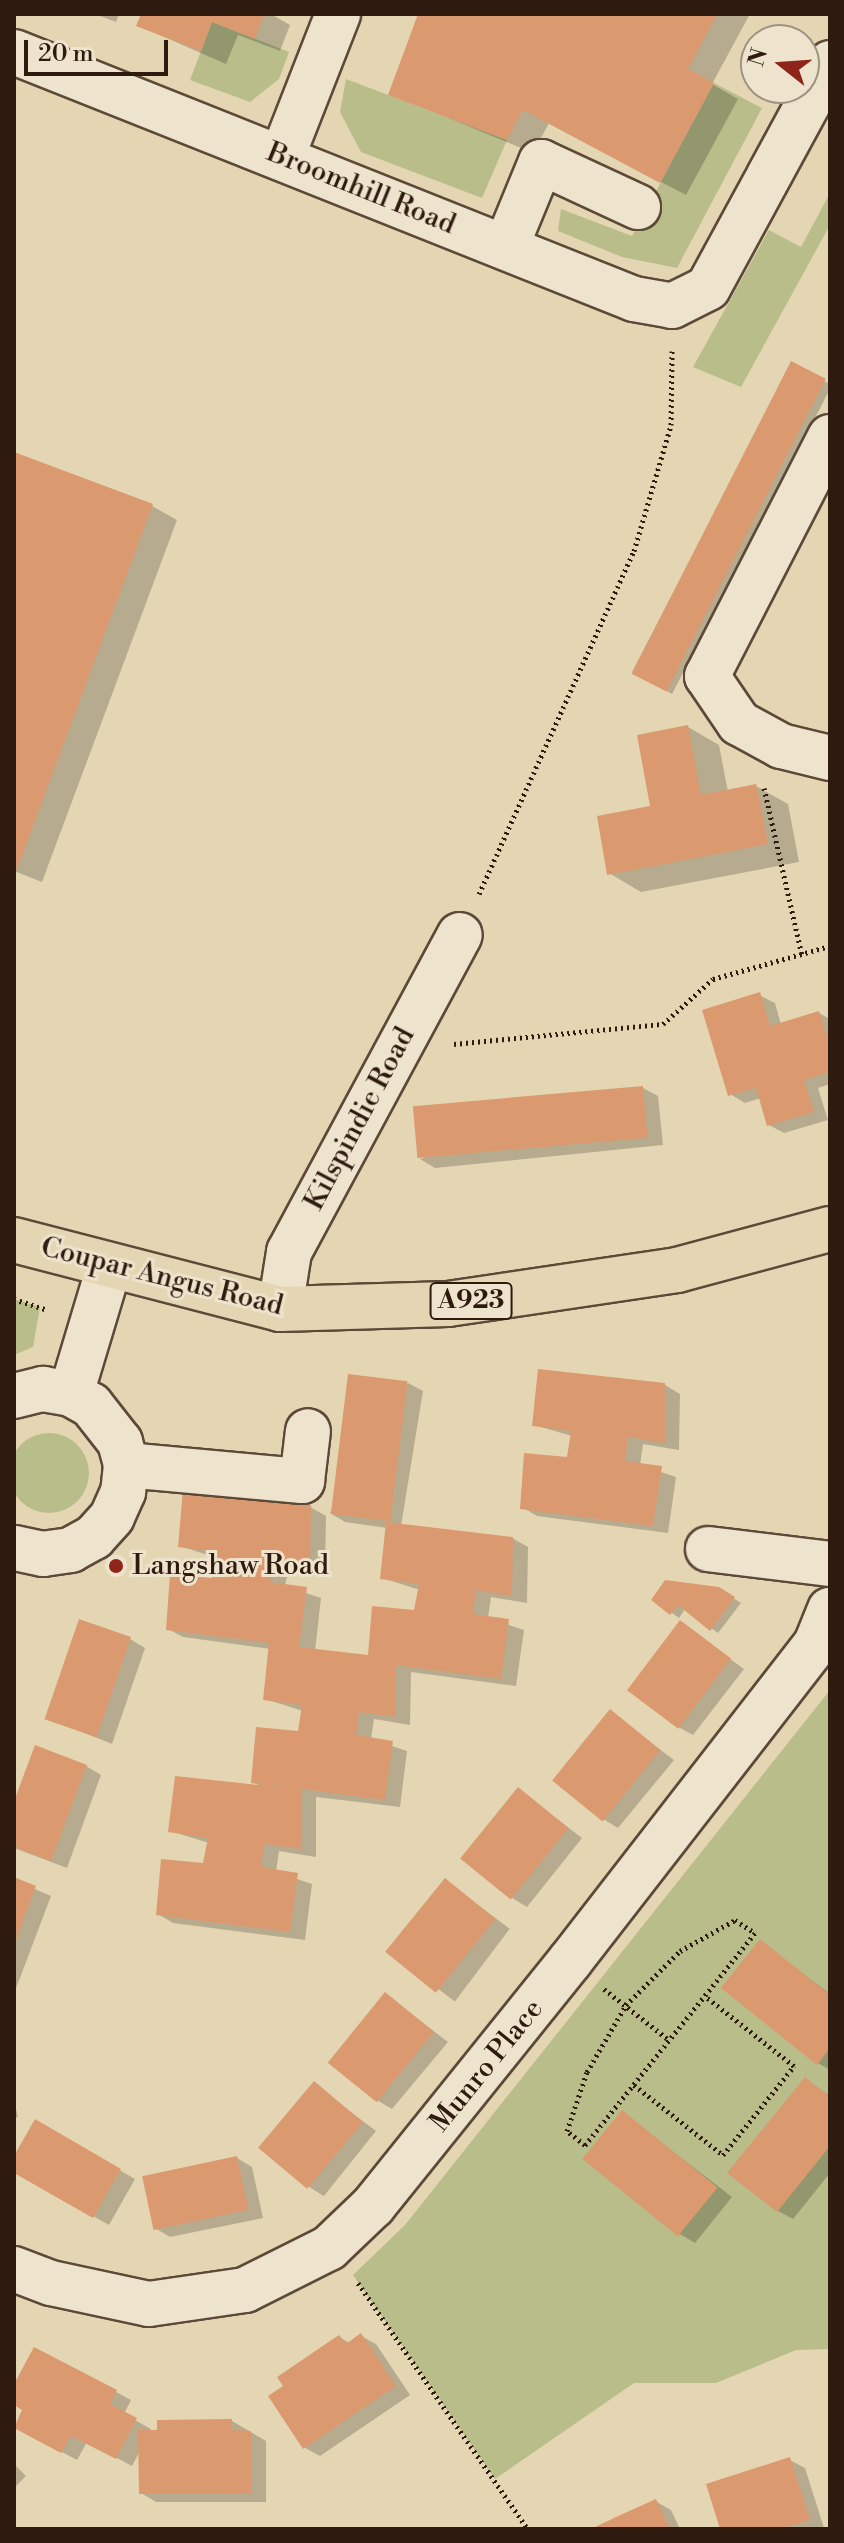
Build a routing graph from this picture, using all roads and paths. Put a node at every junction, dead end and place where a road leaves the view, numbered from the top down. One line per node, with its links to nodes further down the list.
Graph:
1 (338, 14): 4 (street)
2 (14, 52): 4 (street, Broomhill Road)
3 (830, 63): 7 (street)
4 (282, 157): 6 (street, Broomhill Road)
5 (638, 207): 6 (street)
6 (506, 247): 7 (street, Broomhill Road)
7 (690, 297): 11 (path)
8 (830, 437): 9 (street)
9 (781, 746): 10 (street); 13 (path)
10 (830, 758)
11 (460, 935): 14 (street, Kilspindie Road)
12 (830, 946): 13 (path)
13 (802, 955): 14 (path)
14 (397, 1049): 18 (street, Kilspindie Road)
15 (830, 1229): 18 (main road, Coupar Angus Road / A923)
16 (14, 1240): 17 (main road, Coupar Angus Road / A923)
17 (109, 1267): 18 (main road, Coupar Angus Road / A923); 19 (street)
18 (280, 1309)
19 (71, 1394): 20 (street); 22 (street)
20 (14, 1396)
21 (308, 1431): 22 (street)
22 (126, 1465): 24 (street)
23 (708, 1549): 25 (street)
24 (15, 1552)
25 (830, 1564)
26 (830, 1610): 27 (street, Munro Place)
27 (570, 1961): 29 (path); 32 (street, Munro Place)
28 (705, 1996): 29 (path); 30 (path); 31 (path)
29 (626, 2005): 30 (path); 31 (path)
30 (669, 2040): 31 (path)
31 (634, 2085)
32 (329, 2248): 33 (street, Munro Place); 34 (path)
33 (14, 2269)
34 (528, 2529)

